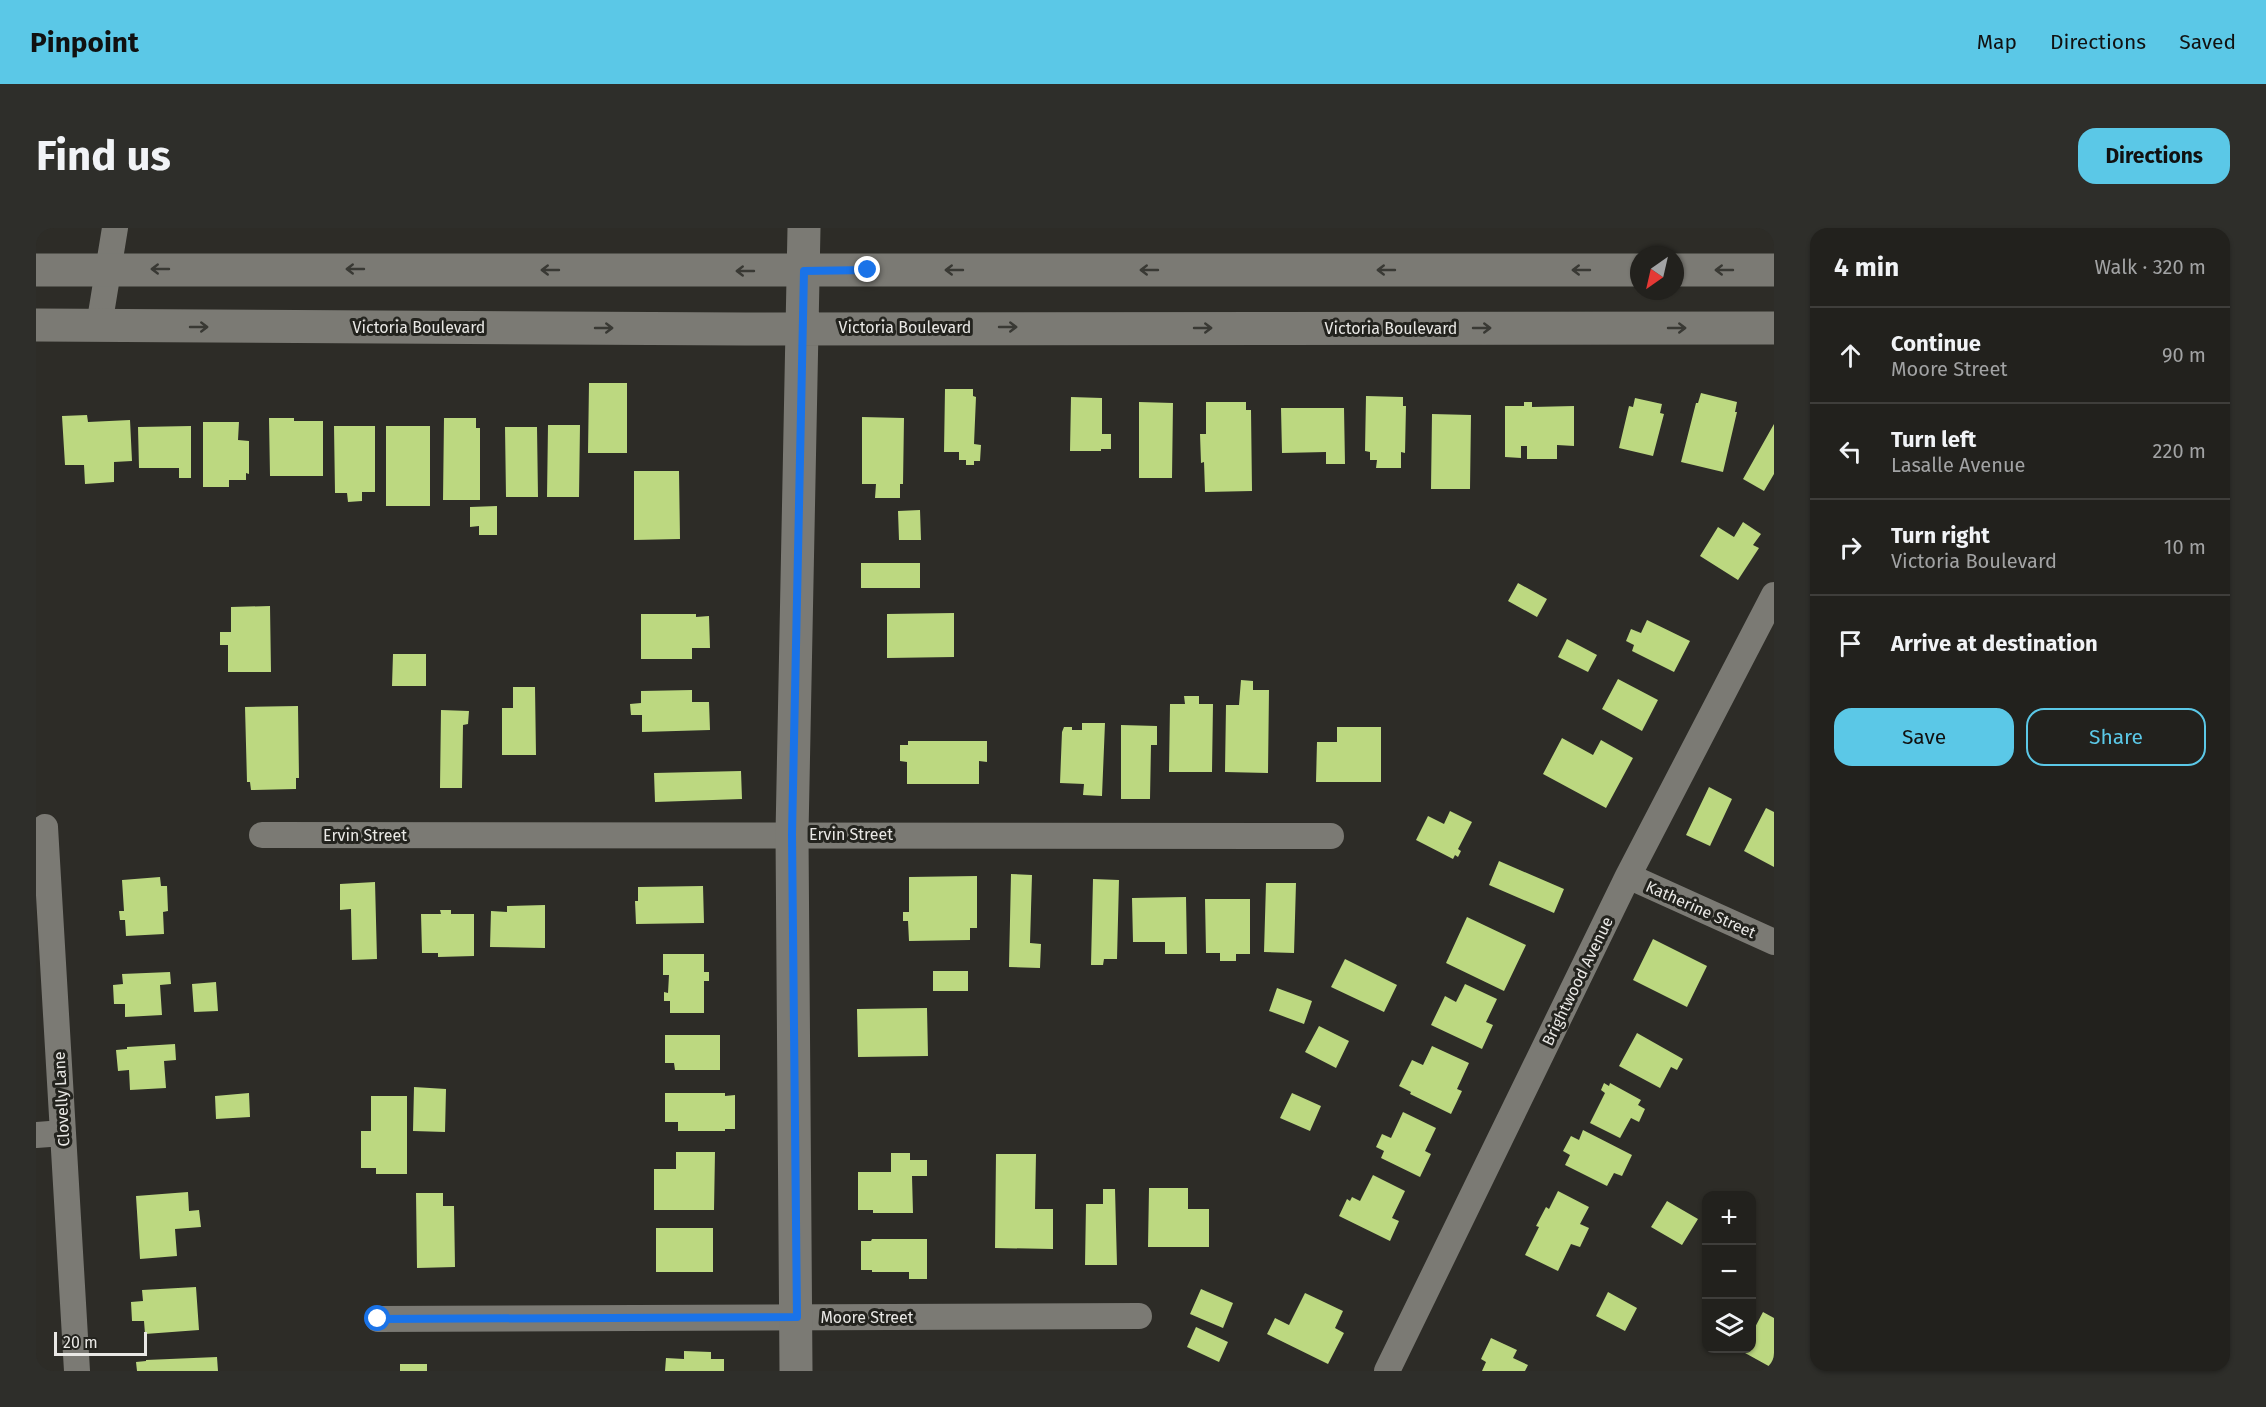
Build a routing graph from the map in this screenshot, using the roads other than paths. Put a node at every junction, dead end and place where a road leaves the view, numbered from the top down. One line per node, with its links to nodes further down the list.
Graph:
1 (114, 228): 3 (street)
2 (804, 228): 8 (main road)
3 (107, 268): 4 (main road); 8 (main road, one-way to 3); 10 (street)
4 (36, 270)
5 (1630, 270): 8 (main road, one-way to 8)
6 (1684, 270): 7 (main road, one-way to 6)
7 (1774, 270)
8 (804, 271): 11 (main road)
9 (36, 325): 10 (main road, Victoria Boulevard)
10 (99, 326): 11 (main road, Victoria Boulevard, one-way to 11)
11 (803, 327): 12 (main road, Victoria Boulevard, one-way to 12); 15 (main road)
12 (1774, 328)
13 (1774, 595): 18 (street, Brightwood Avenue)
14 (45, 827): 20 (street, Clovelly Lane)
15 (792, 834): 16 (street, Ervin Street); 17 (street, Ervin Street); 23 (main road)
16 (262, 835)
17 (1331, 836)
18 (1628, 876): 19 (street, Katherine Street); 27 (street, Brightwood Avenue)
19 (1774, 942)
20 (63, 1133): 21 (street); 25 (street, Clovelly Lane)
21 (36, 1135)
22 (1139, 1316): 23 (street, Moore Street)
23 (797, 1317): 24 (street, Moore Street); 26 (main road)
24 (378, 1319)
25 (76, 1371)
26 (796, 1371)
27 (1387, 1371)

